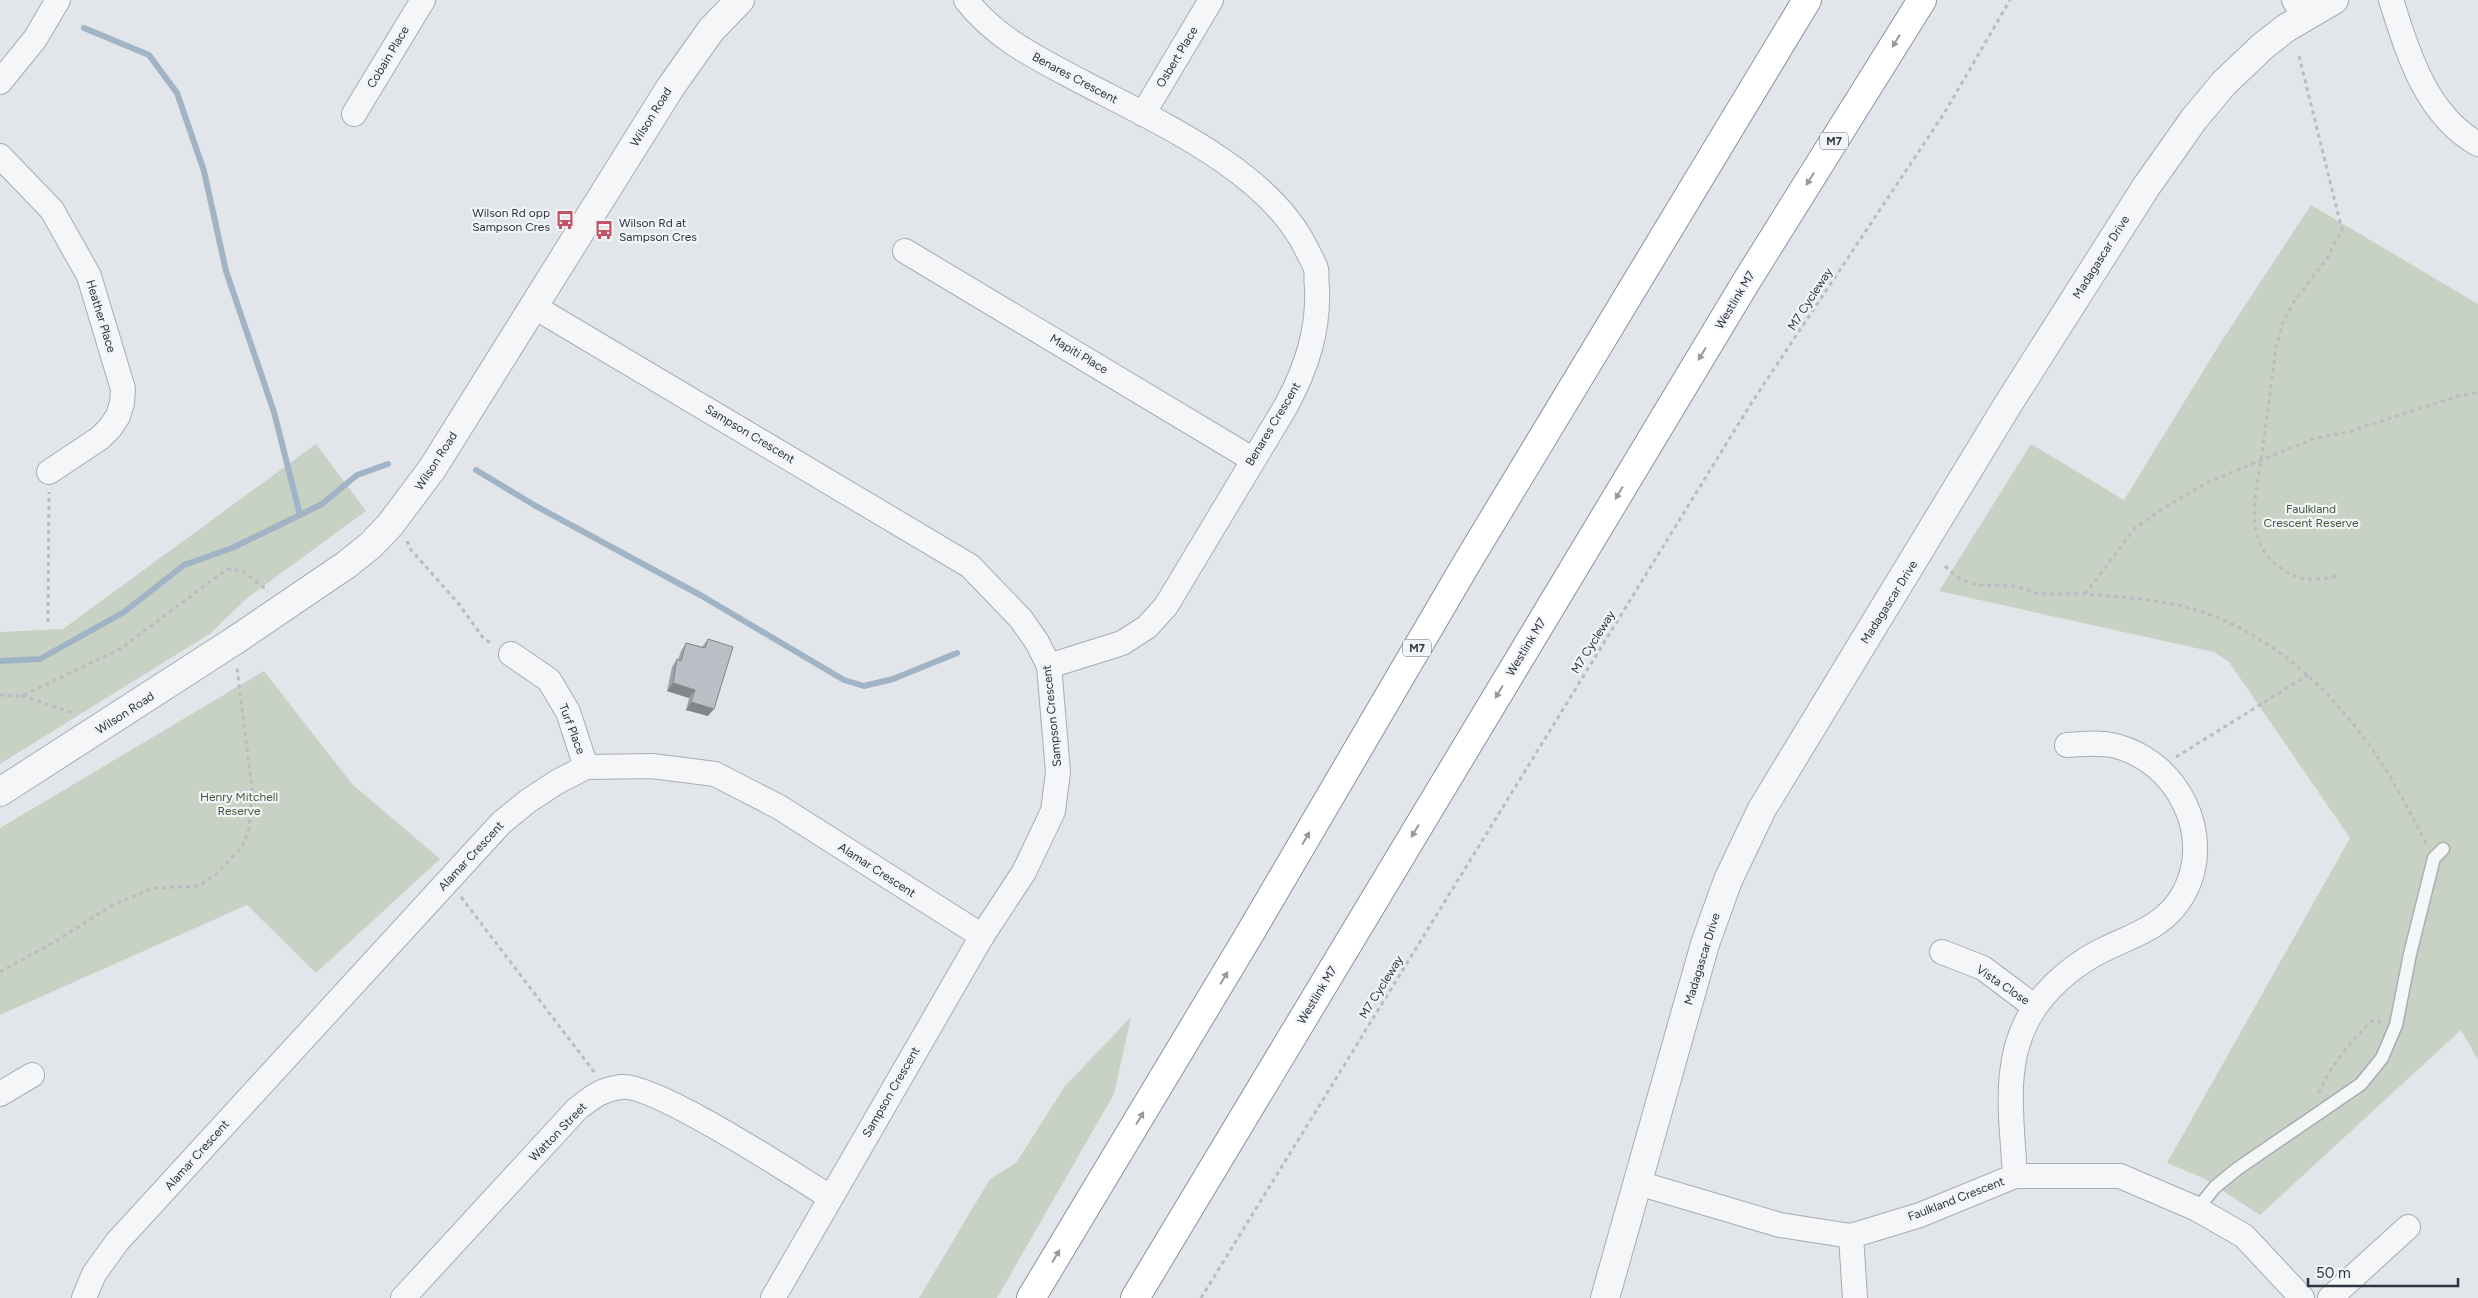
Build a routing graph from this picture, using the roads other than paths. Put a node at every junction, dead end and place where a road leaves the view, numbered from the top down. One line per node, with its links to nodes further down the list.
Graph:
1 (58, 0): 11 (street)
2 (423, 0): 12 (street, Cobain Place)
3 (966, 0): 13 (street, Benares Crescent)
4 (1211, 0): 13 (street, Osbert Place)
5 (1807, 0): 40 (highway, M7, one-way to 5)
6 (1922, 0): 41 (highway, Westlink M7 / M7, one-way to 41)
7 (2334, 0): 10 (street, Madagascar Drive)
8 (2391, 0): 14 (street)
9 (731, 3): 17 (street, Wilson Road)
10 (2299, 8): 32 (street, Madagascar Drive)
11 (0, 82)
12 (354, 114)
13 (1143, 114): 18 (street, Benares Crescent)
14 (2478, 144)
15 (0, 156): 19 (street, Heather Place)
16 (905, 251): 18 (street, Mapiti Place)
17 (533, 306): 21 (street, Sampson Crescent); 24 (street, Wilson Road)
18 (1252, 460): 21 (street, Benares Crescent)
19 (50, 472)
20 (511, 654): 23 (street, Turf Place)
21 (1049, 666): 26 (street, Sampson Crescent)
22 (2067, 745): 28 (street)
23 (586, 768): 26 (street, Alamar Crescent); 37 (street, Alamar Crescent)
24 (0, 792)
25 (2438, 853): 34 (lane)
26 (982, 936): 33 (street, Sampson Crescent)
27 (1942, 952): 28 (street, Vista Close)
28 (2035, 1007): 31 (street)
29 (32, 1075): 30 (street)
30 (0, 1094)
31 (2016, 1176): 34 (street, Faulkland Crescent); 36 (street, Faulkland Crescent)
32 (1638, 1183): 36 (street, Faulkland Crescent); 42 (street, Madagascar Drive)
33 (830, 1197): 38 (street, Watton Street); 39 (street, Sampson Crescent)
34 (2198, 1209): 44 (street, Faulkland Crescent)
35 (2408, 1227): 45 (street)
36 (1851, 1236): 43 (street)
37 (84, 1298)
38 (403, 1298)
39 (774, 1298)
40 (1031, 1298)
41 (1135, 1298)
42 (1605, 1298)
43 (1855, 1298)
44 (2302, 1298)
45 (2330, 1298)

